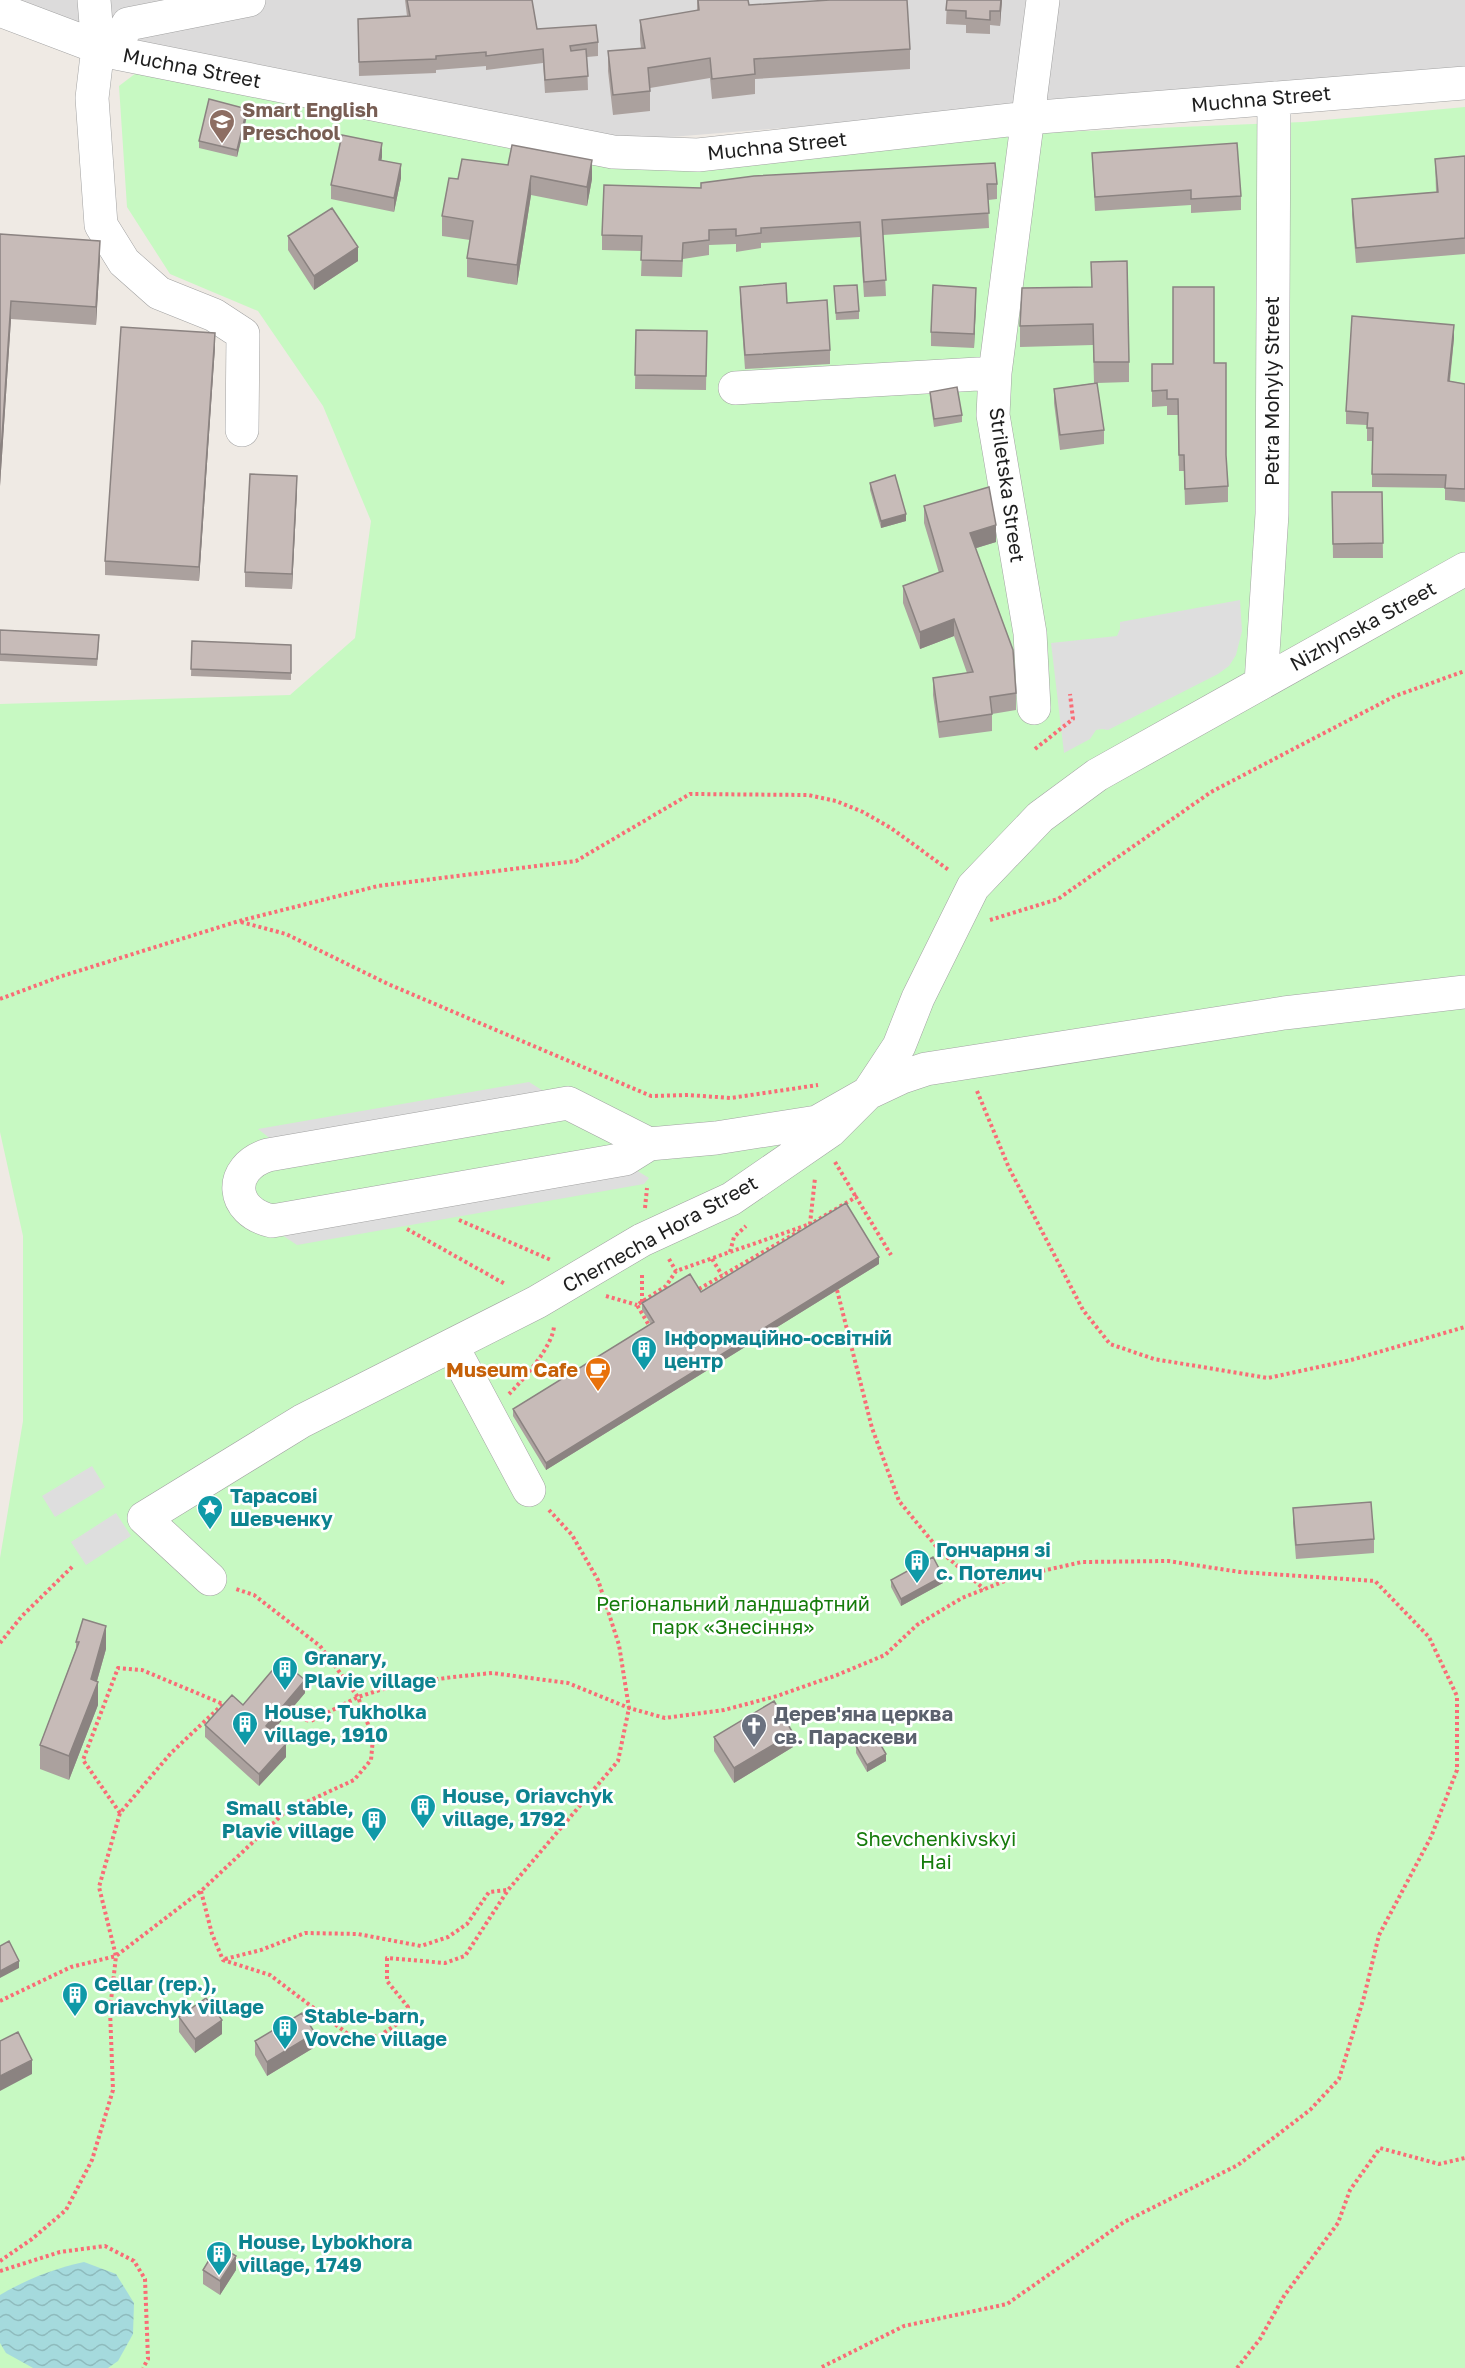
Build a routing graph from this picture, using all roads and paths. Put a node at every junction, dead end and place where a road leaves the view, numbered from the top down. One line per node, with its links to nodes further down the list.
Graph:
1 (94, 0): 5 (street, Muchna Street)
2 (249, 0): 5 (street)
3 (1043, 0): 8 (street, Striletska Street)
4 (0, 10): 5 (street, Muchna Street)
5 (105, 50): 8 (street, Muchna Street); 11 (street)
6 (1465, 83): 7 (street, Muchna Street)
7 (1274, 98): 8 (street, Muchna Street); 14 (street, Petra Mohyly Street)
8 (1028, 118): 9 (street, Striletska Street)
9 (995, 373): 10 (street); 16 (street, Striletska Street)
10 (735, 388)
11 (242, 430)
12 (1465, 569): 14 (street, Nizhynska Street)
13 (1465, 671): 20 (path)
14 (1261, 683): 18 (street, Chernecha Hora Street)
15 (1070, 694): 17 (path)
16 (1034, 708)
17 (1035, 749)
18 (973, 887): 19 (path); 20 (street, Chernecha Hora Street)
19 (239, 921): 22 (path); 24 (path)
20 (948, 933): 25 (street, Chernecha Hora Street)
21 (1465, 992): 23 (street)
22 (0, 999)
23 (965, 1062): 25 (street); 37 (path)
24 (825, 1087)
25 (868, 1093): 26 (street); 27 (street, Chernecha Hora Street)
26 (649, 1144): 26 (street)
27 (809, 1147): 28 (path); 29 (path); 36 (street, Chernecha Hora Street)
28 (856, 1197): 29 (path); 31 (path)
29 (810, 1224): 32 (path); 33 (path)
30 (407, 1229): 36 (path)
31 (891, 1255)
32 (712, 1259): 33 (path); 38 (path)
33 (722, 1275): 34 (path)
34 (699, 1289)
35 (837, 1290): 44 (path)
36 (545, 1297): 39 (street, Chernecha Hora Street); 40 (path)
37 (1465, 1327)
38 (641, 1333)
39 (452, 1346): 41 (street); 43 (street, Chernecha Hora Street)
40 (507, 1397)
41 (529, 1490): 49 (path)
42 (74, 1565): 45 (path)
43 (210, 1579): 46 (path)
44 (984, 1589): 49 (path); 61 (path)
45 (0, 1643)
46 (357, 1697): 49 (path); 50 (path); 53 (path)
47 (222, 1704): 48 (path); 51 (path); 51 (path)
48 (237, 1705)
49 (629, 1708): 52 (path)
50 (279, 1714)
51 (120, 1813): 54 (path)
52 (508, 1890): 55 (path); 55 (path)
53 (201, 1891): 54 (path); 55 (path)
54 (116, 1956): 56 (path); 58 (path)
55 (223, 1960)
56 (0, 2001)
57 (1465, 2158): 62 (path)
58 (0, 2262)
59 (0, 2271): 60 (path)
60 (143, 2368)
61 (820, 2368)
62 (1238, 2368)

